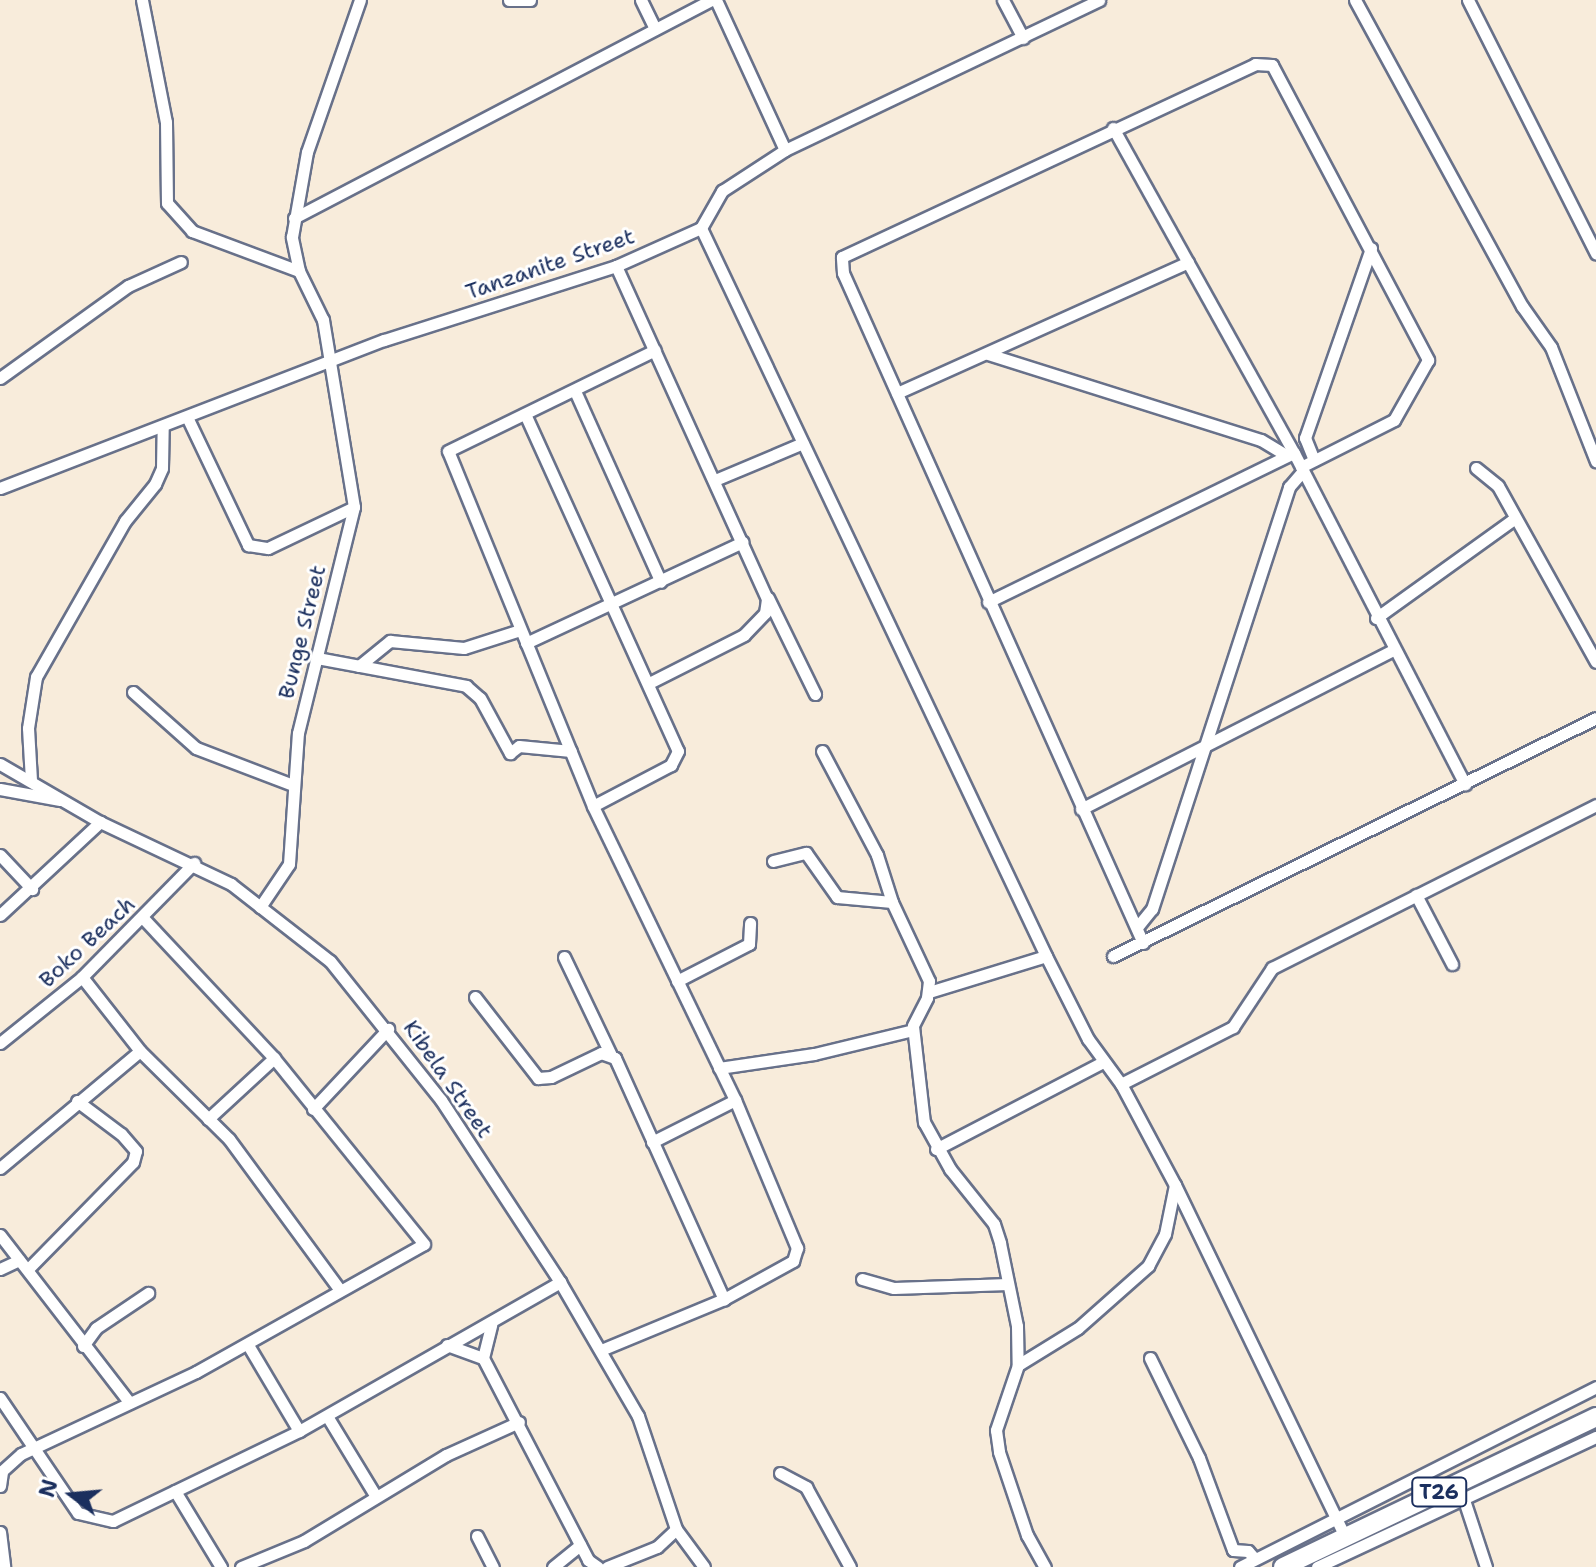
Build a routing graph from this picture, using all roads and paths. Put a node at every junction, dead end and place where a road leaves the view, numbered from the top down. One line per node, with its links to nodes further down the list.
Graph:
1 (142, 0): 22 (street)
2 (360, 0): 15 (street)
3 (509, 0): 4 (street)
4 (530, 0)
5 (641, 0): 11 (street)
6 (714, 0): 11 (street); 14 (street)
7 (1003, 0): 12 (street)
8 (1099, 0): 12 (street)
9 (1355, 0): 35 (street)
10 (1468, 0): 18 (street)
11 (655, 29): 15 (street)
12 (1023, 38): 14 (street)
13 (1113, 128): 17 (street); 20 (street); 28 (street)
14 (785, 150): 16 (street)
15 (294, 218): 22 (street)
16 (701, 228): 21 (street, Tanzanite Street); 32 (street)
17 (1371, 248): 34 (street); 34 (street)
18 (1596, 253)
19 (181, 262): 26 (street)
20 (1188, 262): 24 (street); 33 (street)
21 (616, 266): 23 (street); 25 (street, Tanzanite Street)
22 (299, 271): 25 (street)
23 (655, 350): 27 (street); 38 (street)
24 (988, 354): 28 (street); 33 (street)
25 (328, 361): 30 (street, Tanzanite Street); 40 (street, Bunge Street)
26 (0, 378)
27 (575, 391): 29 (street); 43 (street)
28 (897, 393): 45 (street)
29 (525, 414): 46 (street); 48 (street)
30 (188, 419): 31 (street, Tanzanite Street); 40 (street)
31 (163, 429): 39 (street, Tanzanite Street); 62 (street)
32 (803, 443): 38 (street); 83 (street)
33 (1290, 454): 37 (street); 45 (street)
34 (1314, 460): 37 (street)
35 (1596, 461)
36 (1476, 468): 41 (street)
37 (1302, 469): 47 (street); 58 (street)
38 (715, 480): 42 (street)
39 (0, 488)
40 (354, 507): 51 (street, Bunge Street)
41 (1515, 518): 47 (street); 52 (street)
42 (743, 542): 43 (street); 44 (street)
43 (661, 582): 46 (street)
44 (765, 593): 54 (street); 56 (street)
45 (988, 602): 69 (street)
46 (610, 606): 49 (street); 54 (street)
47 (1376, 618): 50 (street)
48 (520, 630): 49 (street); 53 (street)
49 (526, 643): 59 (street)
50 (1393, 650): 58 (street); 64 (street)
51 (317, 658): 53 (street); 63 (street, Bunge Street)
52 (1596, 662)
53 (359, 666): 59 (street)
54 (649, 683): 68 (street)
55 (133, 692): 63 (street)
56 (815, 694)
57 (1596, 718): 64 (street)
58 (1203, 749): 69 (street); 81 (street)
59 (571, 751): 68 (street)
60 (822, 751): 76 (street)
61 (0, 764): 62 (street, Kibela Street)
62 (31, 780): 66 (street, Kibela Street)
63 (293, 785): 77 (street, Bunge Street)
64 (1465, 785): 82 (street)
65 (0, 789): 66 (street)
66 (64, 800): 70 (street, Kibela Street)
67 (1596, 805): 75 (street)
68 (593, 806): 88 (street)
69 (1081, 809): 81 (street)
70 (100, 822): 73 (street, Kibela Street); 74 (street)
71 (0, 855): 74 (street)
72 (773, 861): 76 (street)
73 (194, 863): 77 (street, Kibela Street); 79 (street, Boko Beach)
74 (32, 889): 78 (street)
75 (1416, 895): 86 (street); 101 (street)
76 (892, 902): 89 (street)
77 (260, 907): 92 (street, Kibela Street)
78 (0, 915)
79 (144, 919): 87 (street, Boko Beach); 98 (street)
80 (750, 923): 88 (street)
81 (1138, 926): 82 (street)
82 (1143, 943): 84 (street)
83 (1046, 956): 89 (street); 99 (street)
84 (1113, 956)
85 (564, 957): 97 (street)
86 (1452, 964)
87 (82, 977): 94 (street, Boko Beach); 96 (street)
88 (677, 981): 100 (street)
89 (929, 992): 93 (street)
90 (475, 997): 97 (street)
91 (0, 1023): 94 (street)
92 (388, 1029): 104 (street); 114 (street, Kibela Street)
93 (913, 1030): 100 (street); 107 (street)
94 (11, 1034): 95 (street, Boko Beach)
95 (0, 1043)
96 (140, 1051): 103 (street); 105 (street)
97 (611, 1055): 106 (street)
98 (274, 1058): 104 (street); 105 (street)
99 (1103, 1062): 101 (street); 107 (street)
100 (719, 1068): 102 (street)
101 (1121, 1084): 109 (street)
102 (735, 1100): 106 (street); 118 (street)
103 (77, 1101): 108 (street); 111 (street)
104 (313, 1109): 116 (street)
105 (208, 1119): 116 (street)
106 (652, 1142): 118 (street)
107 (936, 1149): 115 (street)
108 (0, 1168)
109 (1175, 1185): 126 (street); 142 (street)
110 (0, 1235): 111 (street)
111 (24, 1264): 112 (street); 122 (street)
112 (0, 1269)
113 (862, 1279): 115 (street)
114 (560, 1282): 119 (street); 123 (street, Kibela Street)
115 (1008, 1284): 126 (street)
116 (340, 1290): 120 (street)
117 (148, 1293): 122 (street)
118 (724, 1299): 123 (street)
119 (491, 1325): 121 (street); 124 (street)
120 (248, 1345): 129 (street); 133 (street)
121 (447, 1345): 124 (street); 130 (street)
122 (83, 1346): 129 (street)
123 (601, 1350): 143 (street, Kibela Street)
124 (483, 1358): 132 (street)
125 (1150, 1358): 148 (street)
126 (1018, 1365): 158 (street)
127 (1596, 1387): 142 (street)
128 (0, 1398): 135 (street)
129 (130, 1403): 135 (street)
130 (327, 1416): 133 (street); 140 (street)
131 (1596, 1417): 146 (highway, T26)
132 (519, 1422): 140 (street); 147 (street)
133 (299, 1431): 139 (street)
134 (1596, 1437): 141 (street)
135 (33, 1449): 136 (street); 139 (street)
136 (4, 1462): 138 (street)
137 (780, 1473): 157 (street)
138 (0, 1486)
139 (175, 1491): 150 (street)
140 (375, 1495): 151 (street)
141 (1464, 1500): 161 (street); 162 (street)
142 (1338, 1514): 146 (street); 148 (street)
143 (676, 1529): 155 (street); 156 (street, Kibela Street)
144 (0, 1532): 149 (street)
145 (477, 1536): 152 (street)
146 (1345, 1536): 160 (highway, T26)
147 (580, 1545): 153 (street); 154 (street)
148 (1254, 1558): 159 (street)
149 (4, 1567)
150 (221, 1567)
151 (241, 1567)
152 (493, 1567)
153 (553, 1567)
154 (598, 1567)
155 (607, 1567)
156 (704, 1567)
157 (850, 1567)
158 (1045, 1567)
159 (1240, 1567)
160 (1283, 1567)
161 (1317, 1567)
162 (1486, 1567)

